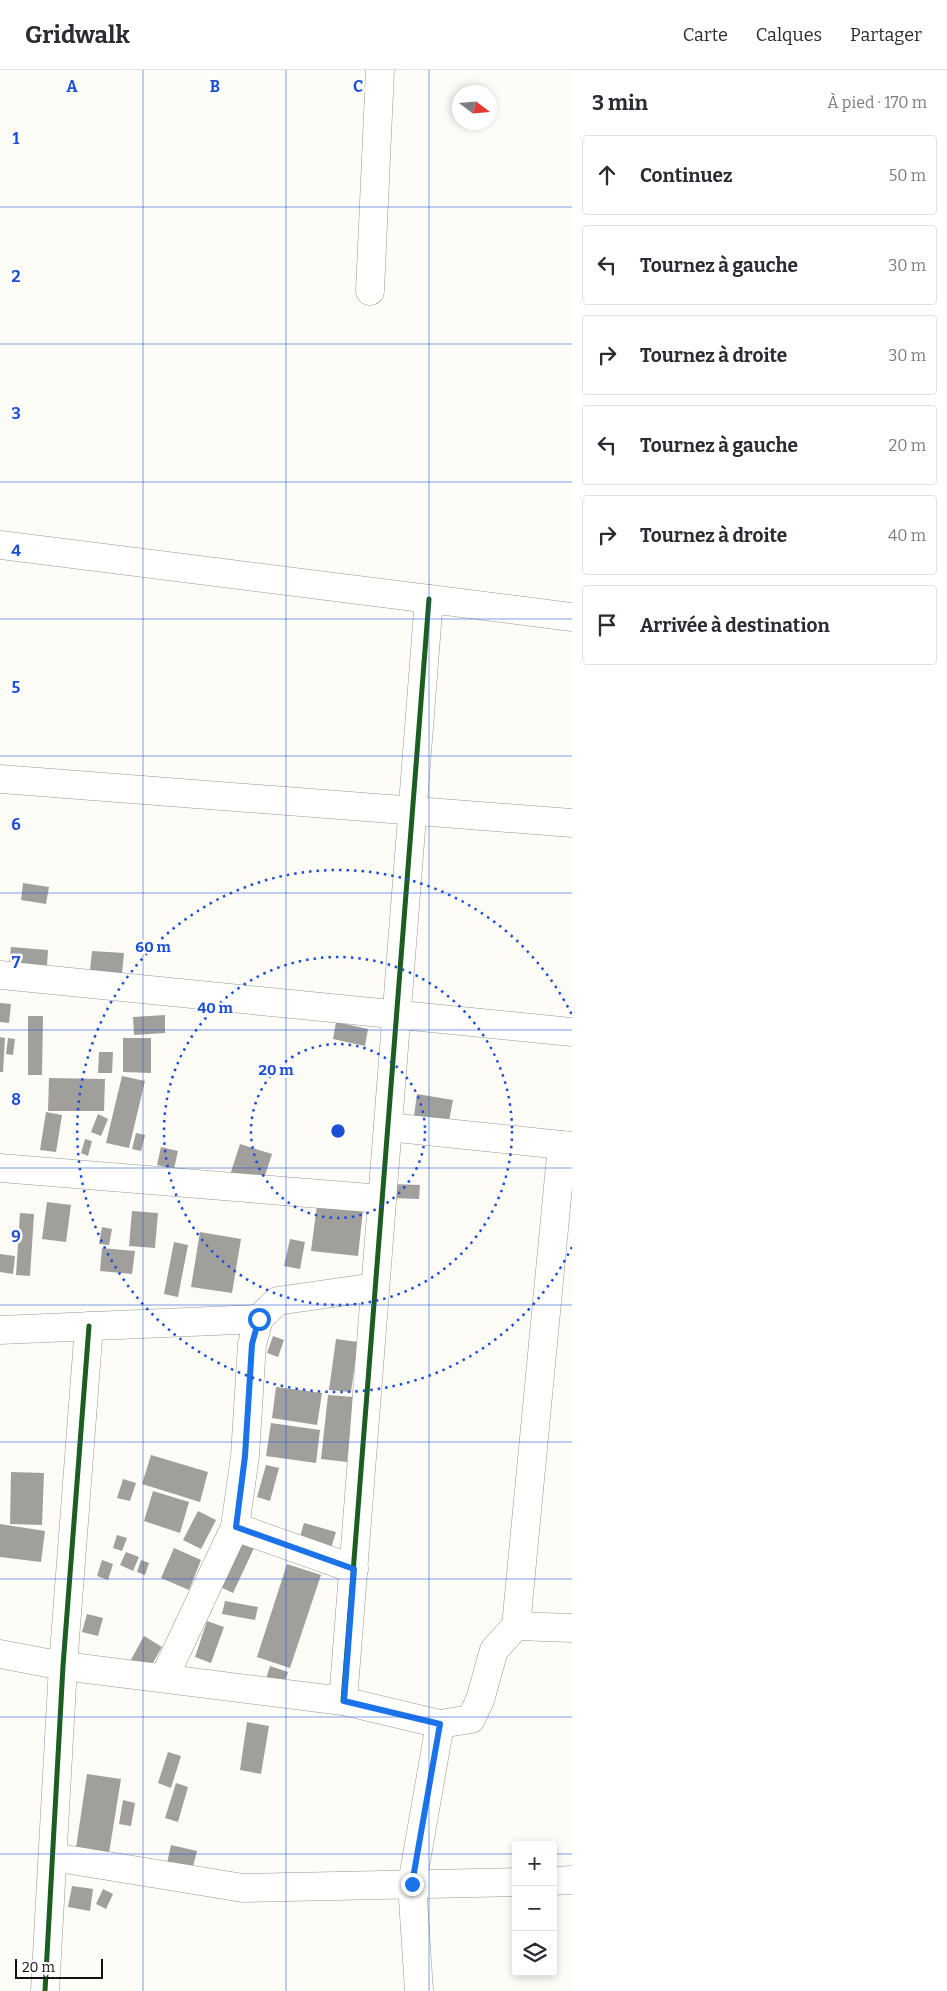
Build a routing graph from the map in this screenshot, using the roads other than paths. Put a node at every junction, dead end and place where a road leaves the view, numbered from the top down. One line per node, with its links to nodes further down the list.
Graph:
1 (380, 70): 2 (street)
2 (370, 292)
3 (0, 545): 4 (street)
4 (429, 599): 5 (street); 7 (street)
5 (572, 617)
6 (0, 779): 7 (street)
7 (412, 811): 8 (street); 10 (street)
8 (572, 823)
9 (0, 975): 10 (street)
10 (396, 1014): 11 (street); 12 (street)
11 (572, 1032)
12 (388, 1127): 13 (street); 15 (street)
13 (567, 1146): 22 (street)
14 (0, 1168): 15 (street)
15 (382, 1199): 16 (street)
16 (375, 1287): 17 (street); 21 (street)
17 (259, 1319): 18 (street); 20 (street)
18 (89, 1326): 19 (street); 25 (street)
19 (0, 1330)
20 (236, 1527): 21 (street); 26 (street)
21 (354, 1569): 27 (street)
22 (516, 1626): 23 (street); 28 (street)
23 (572, 1628)
24 (0, 1654): 25 (street)
25 (63, 1666): 26 (street); 29 (street)
26 (164, 1678): 27 (street)
27 (344, 1701): 28 (street)
28 (440, 1724): 33 (street)
29 (53, 1857): 33 (street); 34 (street)
30 (572, 1880): 31 (street)
31 (557, 1881)
32 (512, 1882): 33 (street)
33 (412, 1884): 35 (street)
34 (45, 1991)
35 (418, 1991)

